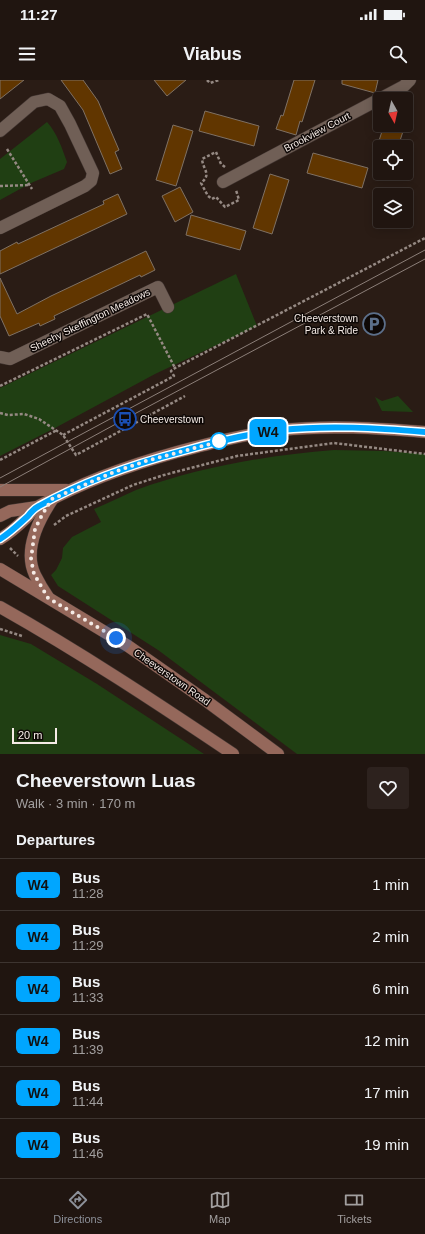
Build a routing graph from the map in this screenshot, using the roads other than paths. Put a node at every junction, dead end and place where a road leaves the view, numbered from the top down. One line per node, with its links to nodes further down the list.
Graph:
1 (410, 80): 3 (street, Brookview Court)
2 (0, 131): 4 (street)
3 (222, 182)
4 (0, 228)
5 (168, 307): 6 (street, Sheehy Skeffington Meadows)
6 (0, 356)
7 (425, 432): 9 (main road)
8 (0, 490): 9 (main road)
9 (70, 491): 10 (main road)
10 (52, 499): 11 (main road); 15 (main road)
11 (37, 507): 12 (main road); 13 (main road)
12 (0, 516)
13 (0, 539)
14 (0, 569): 15 (main road, Cheeverstown Road)
15 (48, 598): 20 (main road, Cheeverstown Road)
16 (0, 607): 18 (main road)
17 (0, 617): 18 (main road)
18 (25, 621): 19 (main road)
19 (233, 754)
20 (278, 754)

